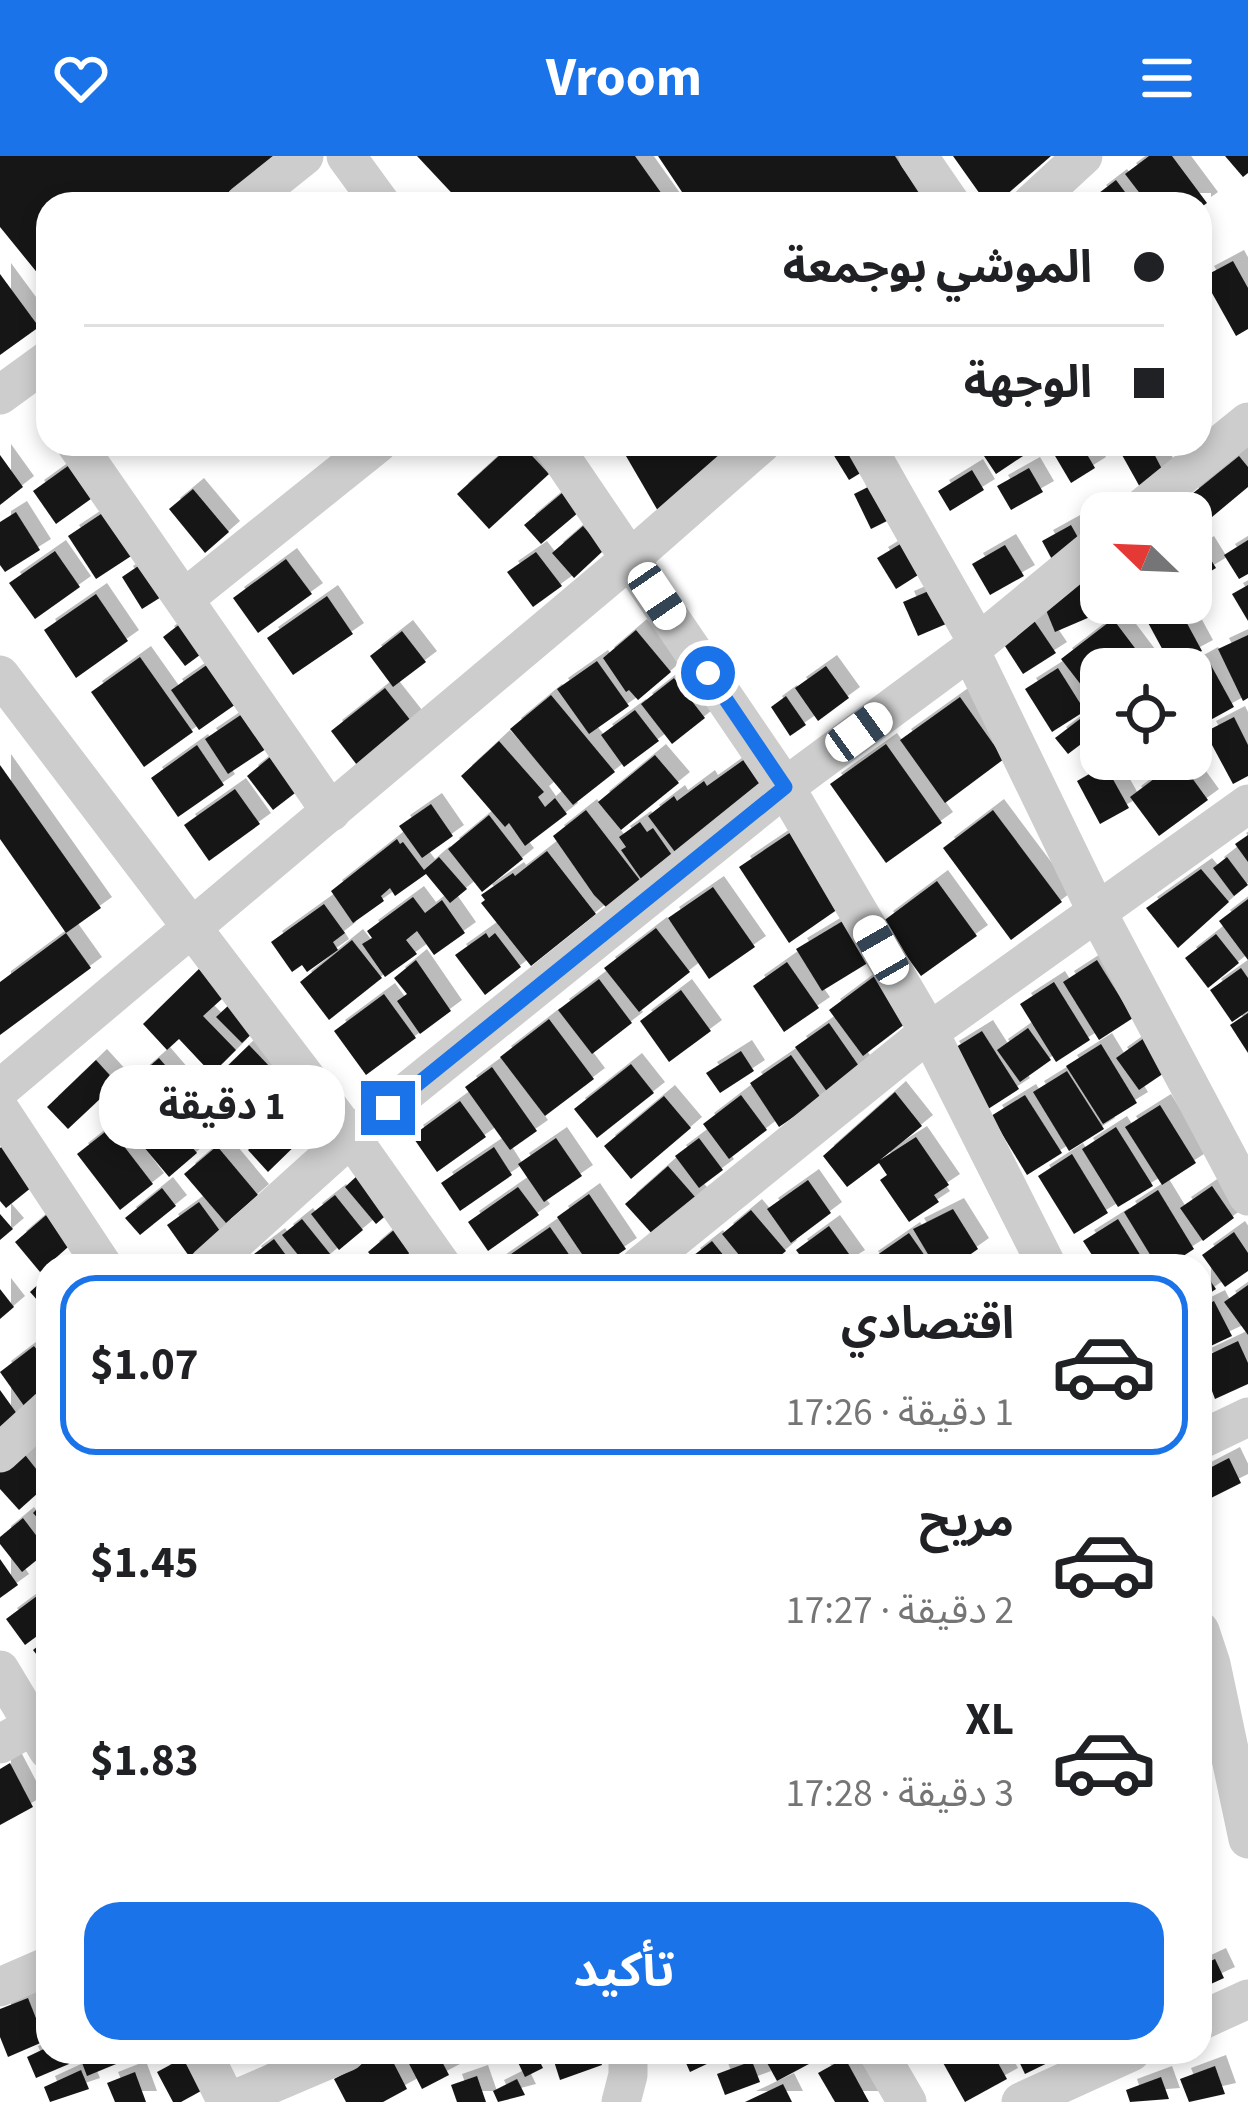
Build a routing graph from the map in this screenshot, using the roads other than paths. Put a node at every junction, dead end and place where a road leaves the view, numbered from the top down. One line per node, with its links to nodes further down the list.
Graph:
1 (304, 156): 5 (street)
2 (346, 156): 6 (street)
3 (918, 156): 7 (street)
4 (1084, 156): 8 (street)
5 (259, 192)
6 (372, 192)
7 (943, 192)
8 (1044, 192)
9 (1245, 432): 15 (street)
10 (84, 456): 18 (street)
11 (362, 456): 18 (street)
12 (560, 456): 16 (street)
13 (747, 456): 16 (street)
14 (871, 456): 19 (street)
15 (1164, 492)
16 (631, 558): 21 (street); 23 (street)
17 (1080, 559): 19 (street)
18 (185, 598): 23 (street)
19 (974, 646): 21 (street); 24 (street)
20 (0, 675): 25 (street)
21 (785, 787): 26 (street); 29 (street)
22 (1248, 804): 24 (street)
23 (331, 812): 25 (street)
24 (1097, 912): 26 (street); 30 (street)
25 (190, 929): 27 (street); 29 (street)
26 (929, 1031): 34 (street); 35 (street)
27 (0, 1089)
28 (0, 1110): 31 (street)
29 (351, 1137): 32 (street); 33 (street)
30 (1248, 1196)
31 (95, 1254)
32 (221, 1254)
33 (434, 1254)
34 (655, 1254)
35 (1035, 1254)
36 (1248, 1417): 38 (street)
37 (36, 1420): 39 (street)
38 (1212, 1434)
39 (0, 1453)
40 (0, 1670): 42 (street)
41 (1212, 1688): 45 (street)
42 (36, 1720)
43 (36, 1733): 44 (street)
44 (0, 1744)
45 (1248, 1839)
46 (36, 1971): 47 (street)
47 (0, 1987)
48 (1248, 1999): 49 (street)
49 (1212, 2015)
50 (208, 2064): 56 (street)
51 (325, 2064): 55 (street)
52 (628, 2064): 57 (street)
53 (885, 2064): 58 (street)
54 (1103, 2064): 59 (street)
55 (272, 2094): 56 (street)
56 (228, 2102)
57 (621, 2102)
58 (907, 2102)
59 (1021, 2102)

